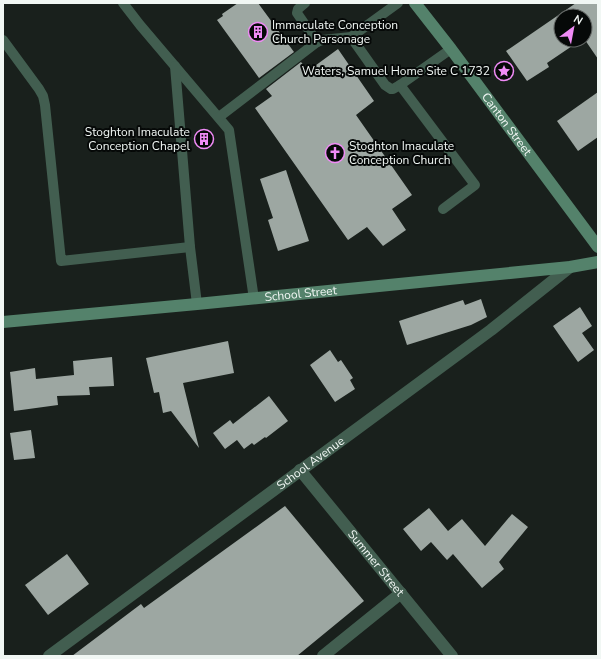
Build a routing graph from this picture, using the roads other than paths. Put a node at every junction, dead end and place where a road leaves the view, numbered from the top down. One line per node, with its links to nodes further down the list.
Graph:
1 (123, 3): 9 (lane)
2 (305, 3): 7 (lane)
3 (398, 3): 5 (lane)
4 (415, 3): 8 (street, Canton Street)
5 (351, 37): 7 (lane); 10 (lane)
6 (3, 40): 13 (lane)
7 (317, 42): 11 (lane)
8 (451, 49): 10 (lane); 14 (street, Canton Street)
9 (175, 66): 11 (lane); 13 (lane)
10 (400, 85): 12 (lane)
11 (219, 117): 17 (lane)
12 (443, 209)
13 (190, 247): 18 (lane)
14 (598, 247)
15 (598, 262): 16 (street, School Street)
16 (570, 267): 17 (street, School Street); 20 (street, School Avenue)
17 (254, 299): 18 (street, School Street)
18 (196, 304): 19 (street, School Street)
19 (3, 322)
20 (300, 470): 21 (street, Summer Street); 22 (street, School Avenue)
21 (401, 593): 23 (street); 24 (street, Summer Street)
22 (49, 656)
23 (323, 656)
24 (452, 656)

